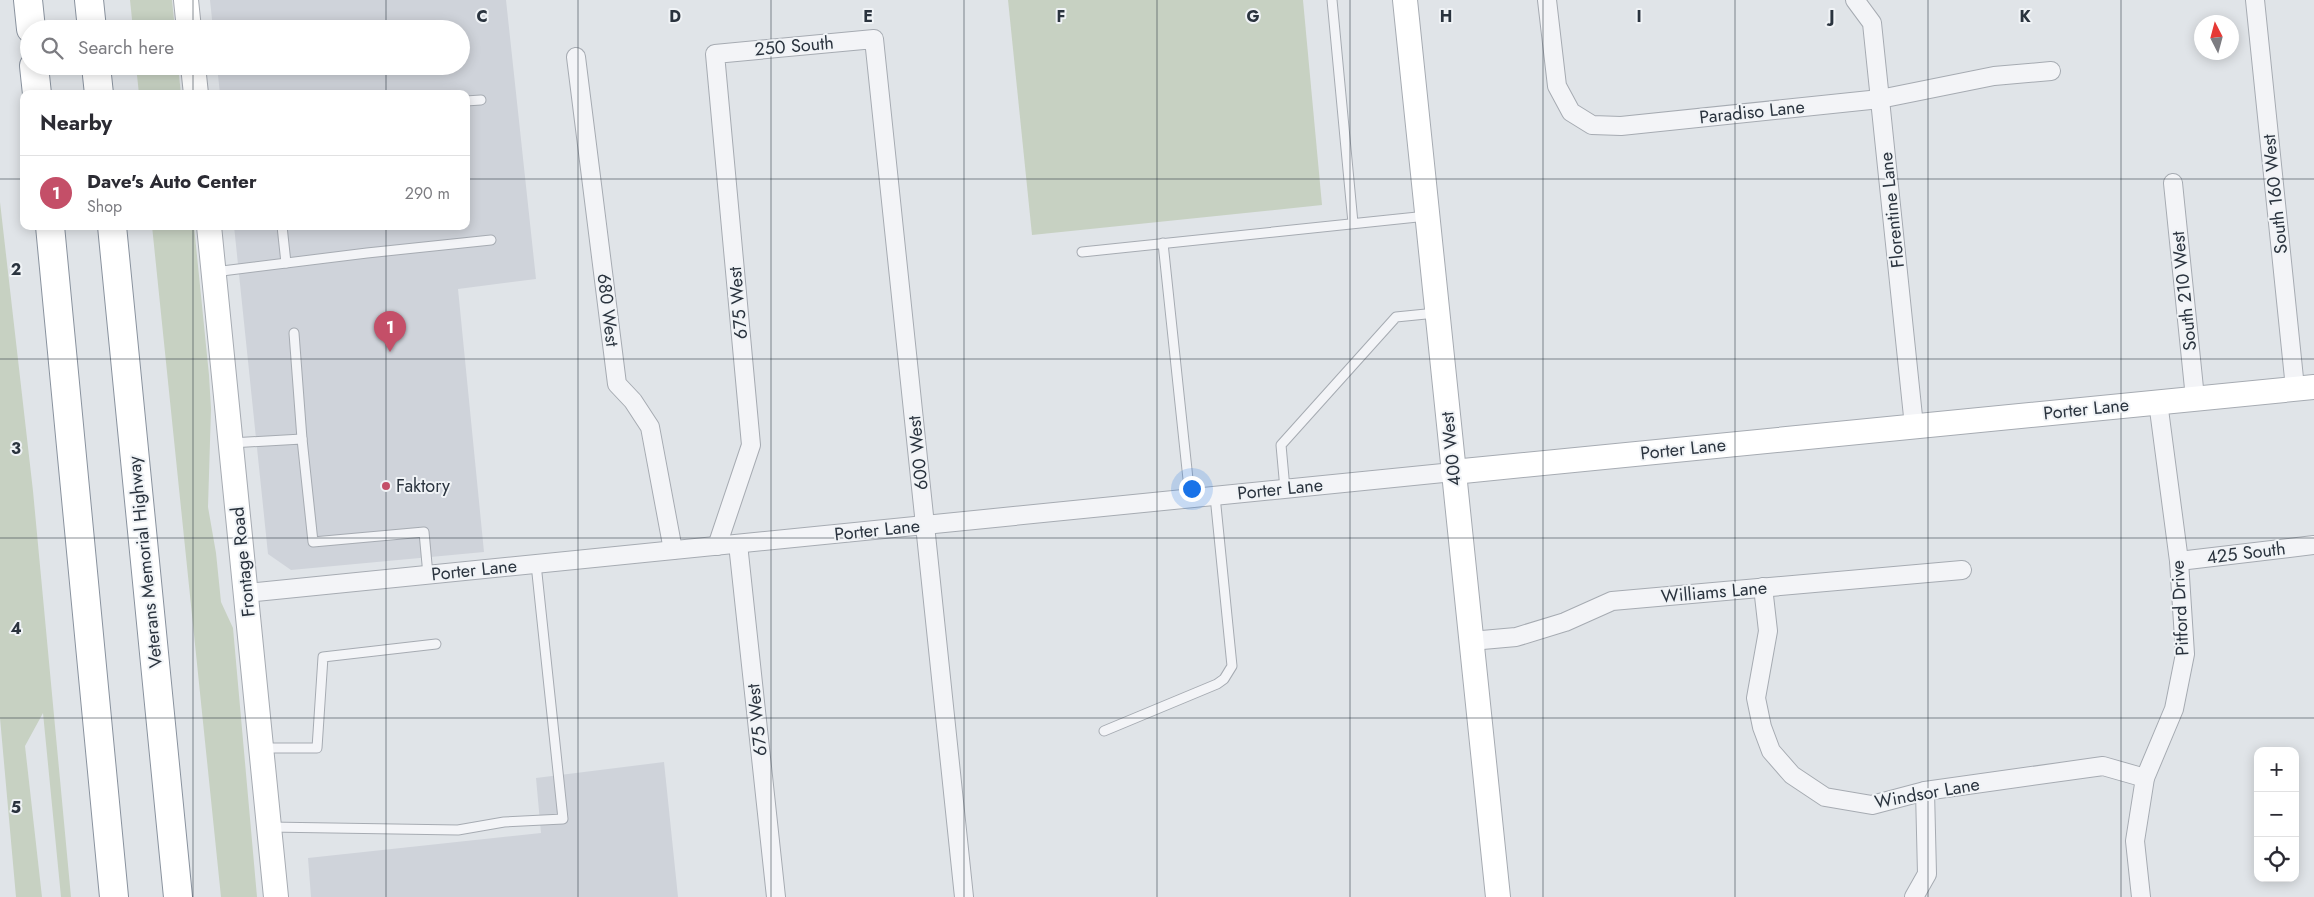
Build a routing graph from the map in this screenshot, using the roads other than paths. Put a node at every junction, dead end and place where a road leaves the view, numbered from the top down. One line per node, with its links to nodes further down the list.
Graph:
1 (28, 0): 9 (highway)
2 (89, 0): 10 (highway)
3 (186, 0): 11 (street)
4 (1332, 0): 27 (lane)
5 (1405, 0): 26 (street, 400 West)
6 (1547, 0): 22 (street, Paradiso Lane)
7 (1855, 0): 22 (street, Florentine Lane)
8 (2255, 0): 39 (street, South 160 West)
9 (30, 20)
10 (91, 20)
11 (188, 20)
12 (874, 39): 13 (street, 250 South); 49 (street, 600 West)
13 (715, 54): 52 (street, 675 West)
14 (576, 57): 53 (street, 680 West)
15 (2051, 71): 22 (street, Paradiso Lane)
16 (35, 75): 19 (highway)
17 (97, 75): 20 (highway)
18 (194, 75): 21 (street)
19 (37, 90)
20 (98, 90)
21 (196, 90)
22 (1880, 99): 42 (street, Florentine Lane)
23 (481, 100): 24 (lane)
24 (470, 101)
25 (2173, 183): 40 (street, South 210 West)
26 (1427, 216): 27 (lane); 37 (street, 400 West)
27 (1354, 223): 33 (lane)
28 (50, 230): 67 (highway)
29 (112, 230): 68 (highway, Veterans Memorial Highway)
30 (209, 230): 36 (street, Frontage Road)
31 (282, 230): 35 (lane)
32 (491, 240): 35 (lane)
33 (1163, 243): 34 (lane); 48 (lane)
34 (1082, 252)
35 (286, 263): 36 (lane)
36 (214, 272): 44 (street, Frontage Road)
37 (1437, 312): 45 (street, 400 West); 46 (lane)
38 (294, 333): 43 (lane)
39 (2305, 387): 40 (street, Porter Lane)
40 (2195, 398): 41 (street, Porter Lane)
41 (2158, 402): 42 (street, Porter Lane); 54 (street, Pitford Drive)
42 (1914, 426): 45 (street, Porter Lane)
43 (302, 439): 44 (lane); 57 (lane)
44 (231, 443): 59 (street, Frontage Road)
45 (1453, 472): 46 (street, Porter Lane); 60 (street, 400 West)
46 (1286, 489): 47 (street, Porter Lane)
47 (1215, 496): 48 (street, Porter Lane); 62 (lane)
48 (1190, 498): 49 (street, Porter Lane)
49 (926, 525): 50 (street, Porter Lane); 71 (street, 600 West)
50 (738, 544): 52 (street, Porter Lane); 70 (street, 675 West)
51 (2314, 545): 54 (street, 425 South)
52 (717, 546): 53 (street, Porter Lane)
53 (673, 550): 55 (street, Porter Lane)
54 (2179, 561): 64 (street, Pitford Drive)
55 (536, 564): 57 (street, Porter Lane); 66 (lane)
56 (1962, 570): 58 (street, Williams Lane)
57 (428, 575): 59 (street, Porter Lane)
58 (1763, 588): 60 (street, Williams Lane); 65 (street, Windsor Lane)
59 (246, 593): 63 (street, Frontage Road)
60 (1471, 642): 72 (street, 400 West)
61 (436, 644): 63 (lane)
62 (1104, 730)
63 (261, 748): 66 (street, Frontage Road)
64 (2145, 778): 65 (street, Windsor Lane); 74 (street, Pitford Drive)
65 (1924, 791): 73 (street)
66 (269, 827): 69 (street, Frontage Road)
67 (114, 897)
68 (178, 897)
69 (276, 897)
70 (776, 897)
71 (964, 897)
72 (1498, 897)
73 (1914, 897)
74 (2141, 897)

